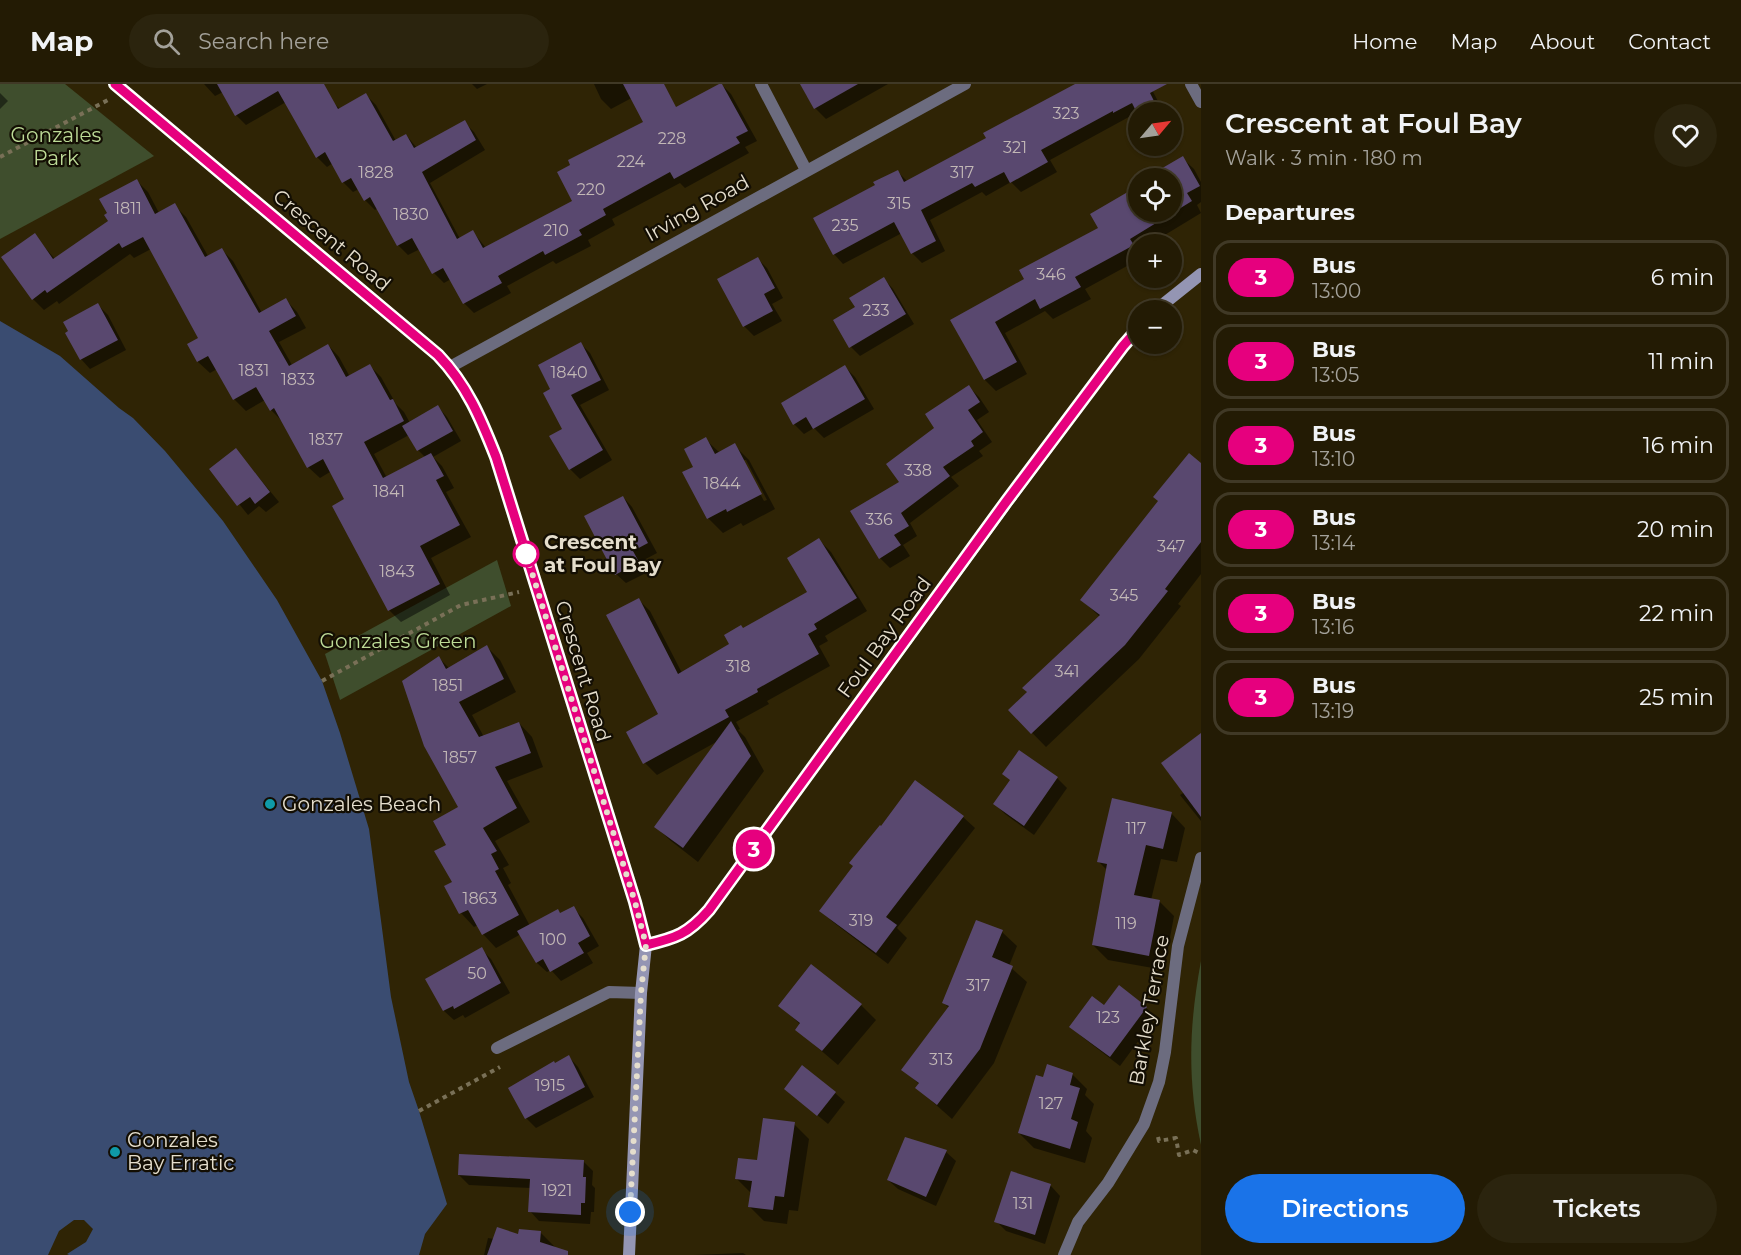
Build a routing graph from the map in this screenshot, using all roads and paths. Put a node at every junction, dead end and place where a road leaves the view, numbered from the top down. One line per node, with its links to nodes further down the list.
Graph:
1 (761, 84): 7 (street)
2 (964, 84): 7 (street, Irving Road)
3 (1191, 84): 5 (street)
4 (120, 87): 6 (path); 11 (main road, Crescent Road)
5 (1201, 102)
6 (0, 157)
7 (806, 170): 11 (street, Irving Road)
8 (1201, 274): 9 (main road)
9 (1168, 300)
10 (1128, 340): 15 (main road, Foul Bay Road)
11 (450, 367): 12 (main road, Crescent Road)
12 (537, 588): 13 (path); 15 (main road, Crescent Road)
13 (322, 681)
14 (1201, 858): 23 (street, Barkley Terrace)
15 (646, 945): 16 (main road, Crescent Road)
16 (641, 993): 17 (street); 22 (main road, Crescent Road)
17 (497, 1048)
18 (501, 1066): 19 (path)
19 (419, 1111)
20 (1158, 1133): 21 (path)
21 (1201, 1154)
22 (629, 1255)
23 (1064, 1255)

